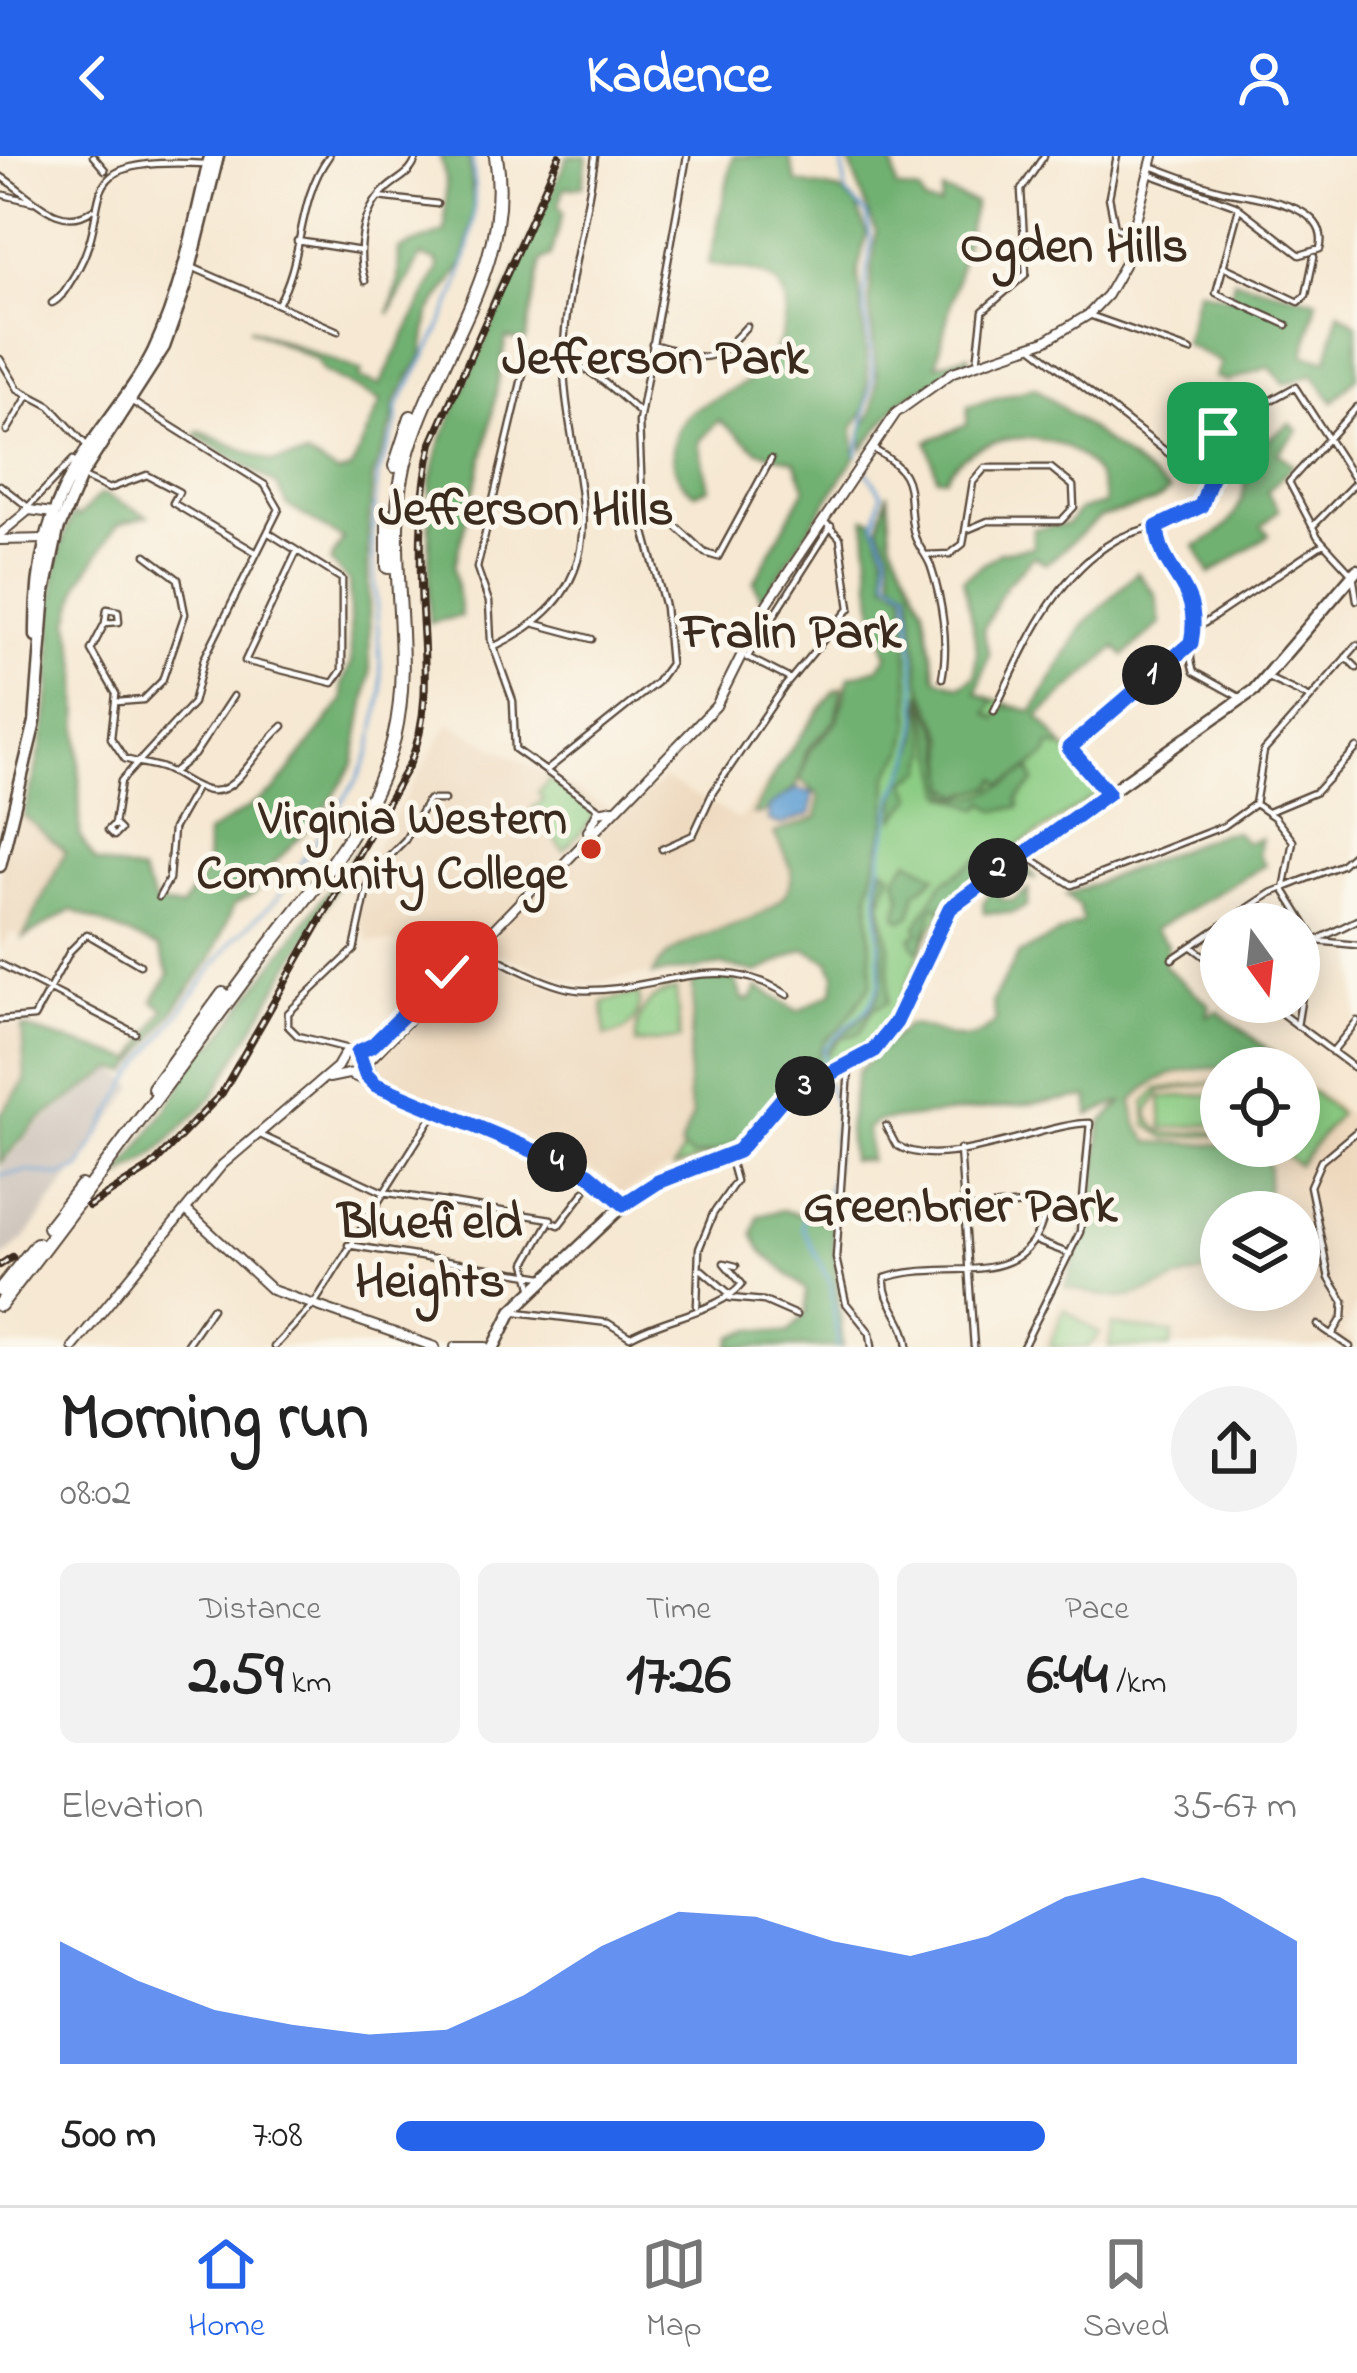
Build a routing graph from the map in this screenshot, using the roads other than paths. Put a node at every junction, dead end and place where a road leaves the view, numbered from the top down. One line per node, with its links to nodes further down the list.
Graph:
1 (93, 156): 12 (street)
2 (328, 156): 21 (street)
3 (418, 156): 15 (street)
4 (492, 156): 162 (highway); 165 (highway)
5 (596, 156): 39 (street)
6 (687, 156): 35 (street)
7 (1044, 156): 40 (street)
8 (1117, 156): 20 (street)
9 (187, 158): 10 (street); 12 (street)
10 (213, 161): 25 (main road)
11 (1151, 165): 18 (street); 20 (main road); 23 (street)
12 (106, 171): 19 (street)
13 (0, 176): 16 (street)
14 (0, 194): 16 (street)
15 (379, 196): 17 (street); 22 (street)
16 (39, 203): 19 (street)
17 (437, 204)
18 (1239, 208): 24 (street); 26 (street)
19 (93, 209): 29 (street)
20 (1134, 233): 31 (main road)
21 (297, 241): 22 (street); 30 (street)
22 (361, 250): 28 (street)
23 (1315, 254): 24 (street); 27 (street)
24 (1300, 255): 27 (street)
25 (187, 266): 30 (street); 42 (main road)
26 (1225, 267): 27 (street); 32 (street)
27 (1310, 268)
28 (365, 281)
29 (62, 295)
30 (278, 304): 34 (street)
31 (1088, 315): 36 (main road); 37 (street)
32 (1287, 325)
33 (747, 326): 35 (street)
34 (338, 331)
35 (652, 344): 44 (street)
36 (1032, 347): 40 (main road); 54 (street)
37 (1191, 351)
38 (0, 358): 41 (street)
39 (565, 359): 44 (street); 76 (street); 81 (street)
40 (977, 364): 47 (main road)
41 (28, 396): 45 (street); 48 (street)
42 (130, 400): 48 (main road); 64 (street)
43 (1357, 406): 46 (street)
44 (640, 412): 55 (street)
45 (7, 431)
46 (1329, 436): 52 (street); 54 (street); 60 (street)
47 (870, 447): 59 (main road); 71 (street)
48 (92, 450): 51 (main road); 57 (main road)
49 (771, 459): 55 (street)
50 (74, 460): 56 (street)
51 (81, 476): 63 (main road); 69 (street)
52 (1356, 482): 60 (street)
53 (0, 485): 56 (street)
54 (1209, 485): 61 (street)
55 (642, 495): 97 (street)
56 (24, 511): 57 (main road); 58 (main road)
57 (53, 513): 63 (main road); 68 (main road)
58 (13, 523): 65 (main road); 66 (main road)
59 (826, 523): 83 (main road); 88 (street)
60 (1313, 526): 67 (street)
61 (1157, 527): 77 (street); 93 (street)
62 (969, 529): 62 (street); 71 (street)
63 (58, 530): 68 (main road); 82 (main road)
64 (268, 532): 69 (street); 70 (street)
65 (0, 537): 66 (main road)
66 (25, 539): 68 (main road)
67 (1324, 543): 73 (street); 77 (street)
68 (43, 544): 82 (main road)
69 (257, 553): 96 (street)
70 (296, 553): 70 (street)
71 (926, 555): 86 (street)
72 (146, 556): 92 (street)
73 (1355, 572): 74 (street); 87 (main road)
74 (1357, 600)
75 (106, 623): 92 (street)
76 (536, 624): 78 (street); 81 (street)
77 (1193, 631): 79 (street)
78 (592, 639)
79 (1191, 643): 90 (street); 100 (street)
80 (1357, 645): 84 (street)
81 (493, 647): 97 (street)
82 (39, 656): 109 (main road)
83 (744, 656): 88 (street); 104 (main road)
84 (1346, 657): 85 (street); 91 (street)
85 (1357, 668)
86 (942, 678)
87 (1267, 678): 90 (main road); 91 (street)
88 (790, 679): 106 (street)
89 (233, 696): 98 (street)
90 (1241, 698): 100 (main road)
91 (1308, 698): 102 (street)
92 (117, 702): 96 (street)
93 (994, 711)
94 (283, 726): 99 (street)
95 (1357, 748): 103 (street)
96 (138, 763): 98 (street); 105 (street)
97 (546, 771): 104 (street)
98 (172, 773): 99 (street)
99 (195, 790): 111 (street)
100 (1108, 793): 108 (main road)
101 (444, 800): 133 (street)
102 (1255, 804): 103 (street); 108 (street)
103 (1268, 812): 110 (street)
104 (602, 817): 120 (main road)
105 (114, 824)
106 (662, 849)
107 (1357, 851): 110 (street)
108 (1021, 852): 136 (main road)
109 (0, 866)
110 (1284, 886): 112 (street); 113 (street)
111 (159, 897)
112 (1257, 903)
113 (1293, 903)
114 (1357, 920): 115 (street)
115 (1320, 937)
116 (1200, 940): 119 (street)
117 (1320, 942): 118 (street)
118 (1357, 945)
119 (1192, 946): 121 (street); 122 (street)
120 (476, 951): 126 (street); 135 (main road); 135 (main road)
121 (1200, 952)
122 (1172, 959)
123 (0, 964): 125 (street)
124 (140, 965): 125 (street)
125 (49, 988): 127 (street); 132 (street)
126 (788, 995)
127 (0, 1020)
128 (1357, 1021): 134 (street)
129 (1294, 1023): 131 (street)
130 (1298, 1023): 131 (street)
131 (1298, 1026): 134 (street)
132 (135, 1033)
133 (327, 1042): 135 (street); 137 (street)
134 (1332, 1052): 138 (street)
135 (359, 1056): 137 (main road); 137 (main road); 139 (main road)
136 (849, 1068): 146 (main road); 181 (street)
137 (345, 1069): 139 (main road); 140 (main road); 140 (main road)
138 (1357, 1070)
139 (399, 1096): 141 (main road)
140 (299, 1101): 144 (main road)
141 (435, 1112): 148 (street); 149 (main road)
142 (886, 1126): 145 (street)
143 (1357, 1131): 172 (street)
144 (258, 1134): 148 (street); 151 (main road)
145 (960, 1149): 150 (street); 156 (street)
146 (729, 1156): 149 (main road); 159 (street)
147 (585, 1191): 153 (street)
148 (383, 1192): 153 (street); 155 (street)
149 (624, 1204): 161 (main road)
150 (965, 1209): 152 (street); 154 (street); 158 (street)
151 (186, 1210): 166 (main road); 174 (main road)
152 (904, 1215)
153 (552, 1223): 160 (street)
154 (1036, 1241): 156 (street); 158 (street)
155 (348, 1245): 160 (street); 166 (street)
156 (1070, 1254): 184 (street)
157 (736, 1266): 164 (street)
158 (969, 1268): 182 (street); 183 (street)
159 (700, 1270): 164 (street); 167 (street)
160 (528, 1275): 161 (street); 163 (street)
161 (547, 1277): 163 (main road)
162 (0, 1290)
163 (533, 1290): 169 (main road)
164 (732, 1297): 167 (street); 170 (street)
165 (0, 1305)
166 (312, 1307): 176 (street); 177 (main road)
167 (697, 1307): 173 (street)
168 (212, 1308): 175 (street)
169 (512, 1311): 173 (street); 179 (main road)
170 (796, 1315)
171 (1318, 1325): 172 (street)
172 (1332, 1334): 185 (street)
173 (631, 1337): 180 (street)
174 (73, 1347)
175 (185, 1347)
176 (274, 1347)
177 (435, 1347)
178 (455, 1347): 179 (main road)
179 (490, 1347)
180 (630, 1347)
181 (872, 1347)
182 (908, 1347)
183 (974, 1347)
184 (1023, 1347)
185 (1350, 1347)

